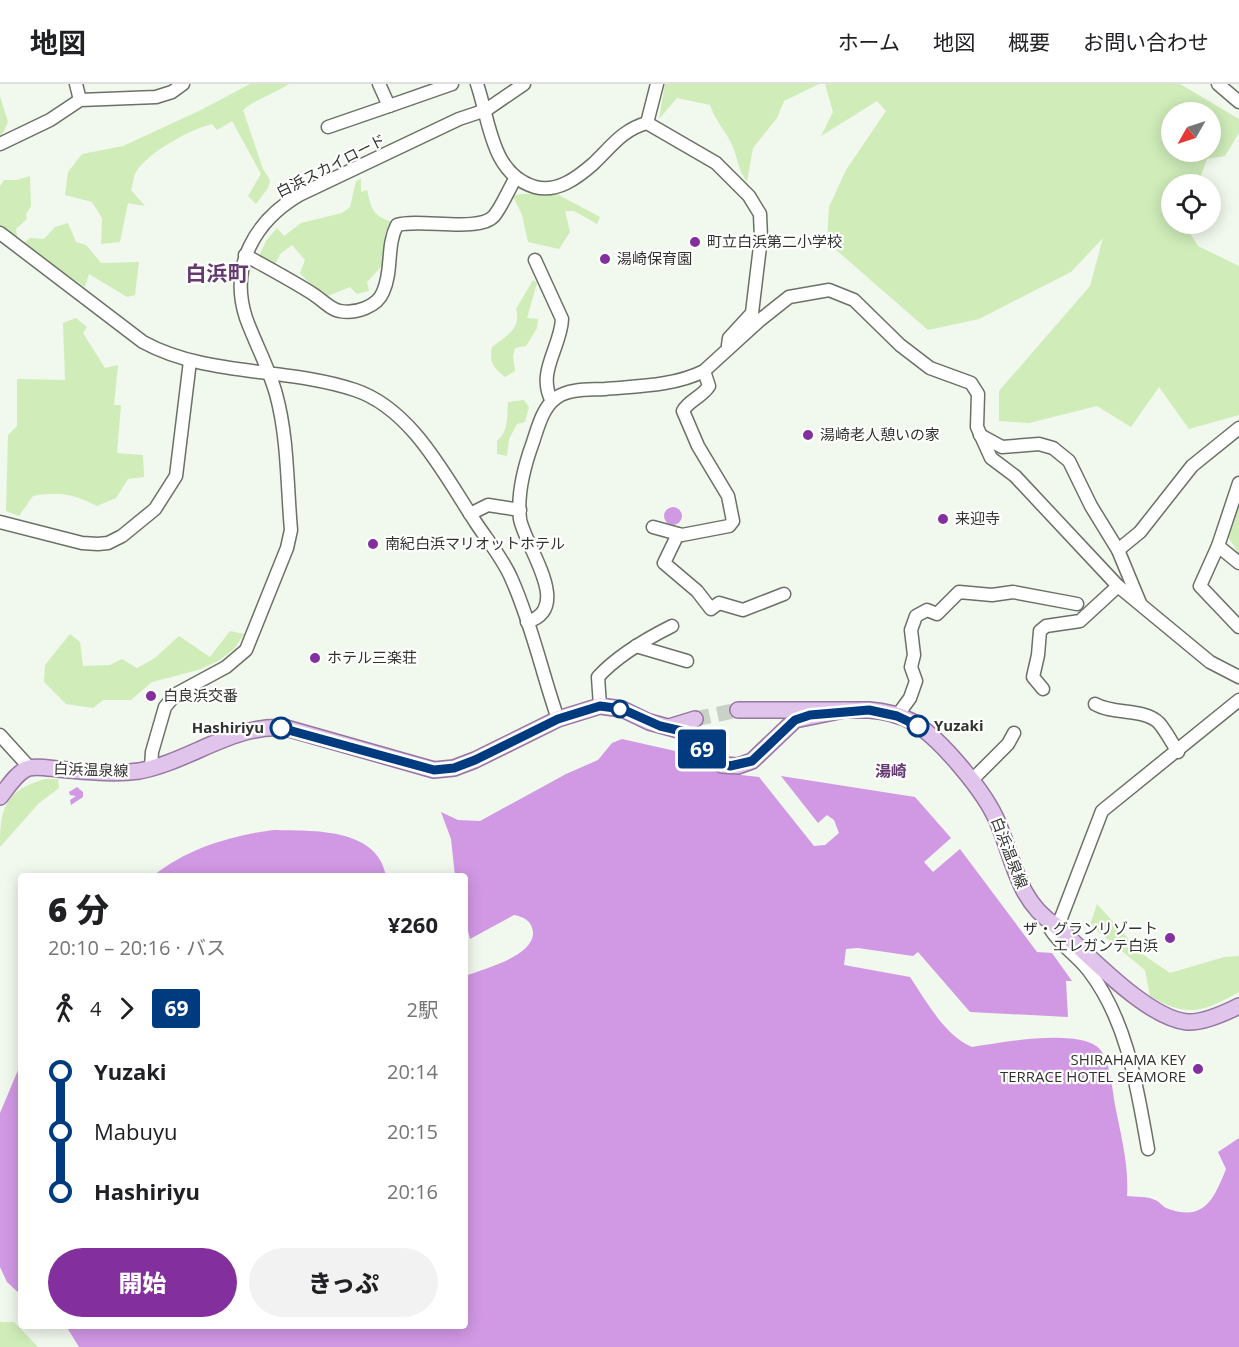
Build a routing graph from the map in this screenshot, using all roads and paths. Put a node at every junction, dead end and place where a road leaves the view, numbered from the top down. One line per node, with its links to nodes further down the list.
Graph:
1 (76, 84): 10 (street)
2 (183, 84): 10 (street)
3 (379, 84): 12 (street)
4 (452, 84): 9 (street)
5 (477, 84): 13 (street)
6 (524, 84): 13 (street, 白浜スカイロード)
7 (657, 84): 14 (street)
8 (1218, 84): 11 (street)
9 (429, 88): 12 (street)
10 (80, 100): 16 (street)
11 (1239, 102)
12 (389, 106): 15 (street)
13 (486, 110): 17 (street); 19 (street, 白浜スカイロード)
14 (648, 123): 17 (street); 21 (street)
15 (328, 127)
16 (0, 144)
17 (515, 179): 19 (street)
18 (0, 233): 22 (street)
19 (245, 255): 24 (street, 白浜スカイロード)
20 (535, 260): 25 (street)
21 (729, 349): 23 (street); 27 (street)
22 (190, 361): 24 (street); 31 (street)
23 (704, 371): 25 (street); 33 (street)
24 (267, 372): 30 (street); 61 (street, 白浜スカイロード)
25 (552, 401): 29 (street)
26 (1239, 428): 35 (street)
27 (980, 435): 35 (street); 37 (street)
28 (1239, 483): 34 (street)
29 (520, 510): 30 (street); 41 (street)
30 (470, 514): 41 (street)
31 (0, 522)
32 (653, 527): 33 (street)
33 (678, 534): 38 (street)
34 (1218, 546): 36 (street); 43 (street)
35 (1118, 550): 40 (street)
36 (1239, 563)
37 (1118, 586): 40 (street); 47 (street)
38 (784, 594)
39 (1077, 603): 53 (street)
40 (1141, 604): 46 (street)
41 (527, 622): 54 (street)
42 (672, 626): 44 (street)
43 (1239, 627)
44 (636, 646): 45 (street); 50 (street)
45 (687, 661)
46 (1239, 677)
47 (1043, 689)
48 (1239, 700): 59 (street)
49 (1095, 704): 59 (street)
50 (600, 706): 54 (main road, 白浜温泉線); 56 (main road, 白浜温泉線)
51 (738, 710): 52 (main road, 白浜温泉線)
52 (844, 710): 53 (main road, 白浜温泉線); 56 (main road, 白浜温泉線)
53 (897, 716): 62 (main road, 白浜温泉線)
54 (558, 719): 61 (main road, 白浜温泉線)
55 (695, 719): 56 (main road)
56 (667, 728)
57 (1014, 733): 62 (street)
58 (0, 735): 60 (street)
59 (1178, 752): 64 (street)
60 (30, 768): 61 (main road, 白浜温泉線); 63 (main road)
61 (151, 768)
62 (972, 780): 64 (main road, 白浜温泉線)
63 (0, 797)
64 (1055, 925): 65 (main road, 白浜温泉線); 66 (street)
65 (1239, 1006)
66 (1148, 1149)

